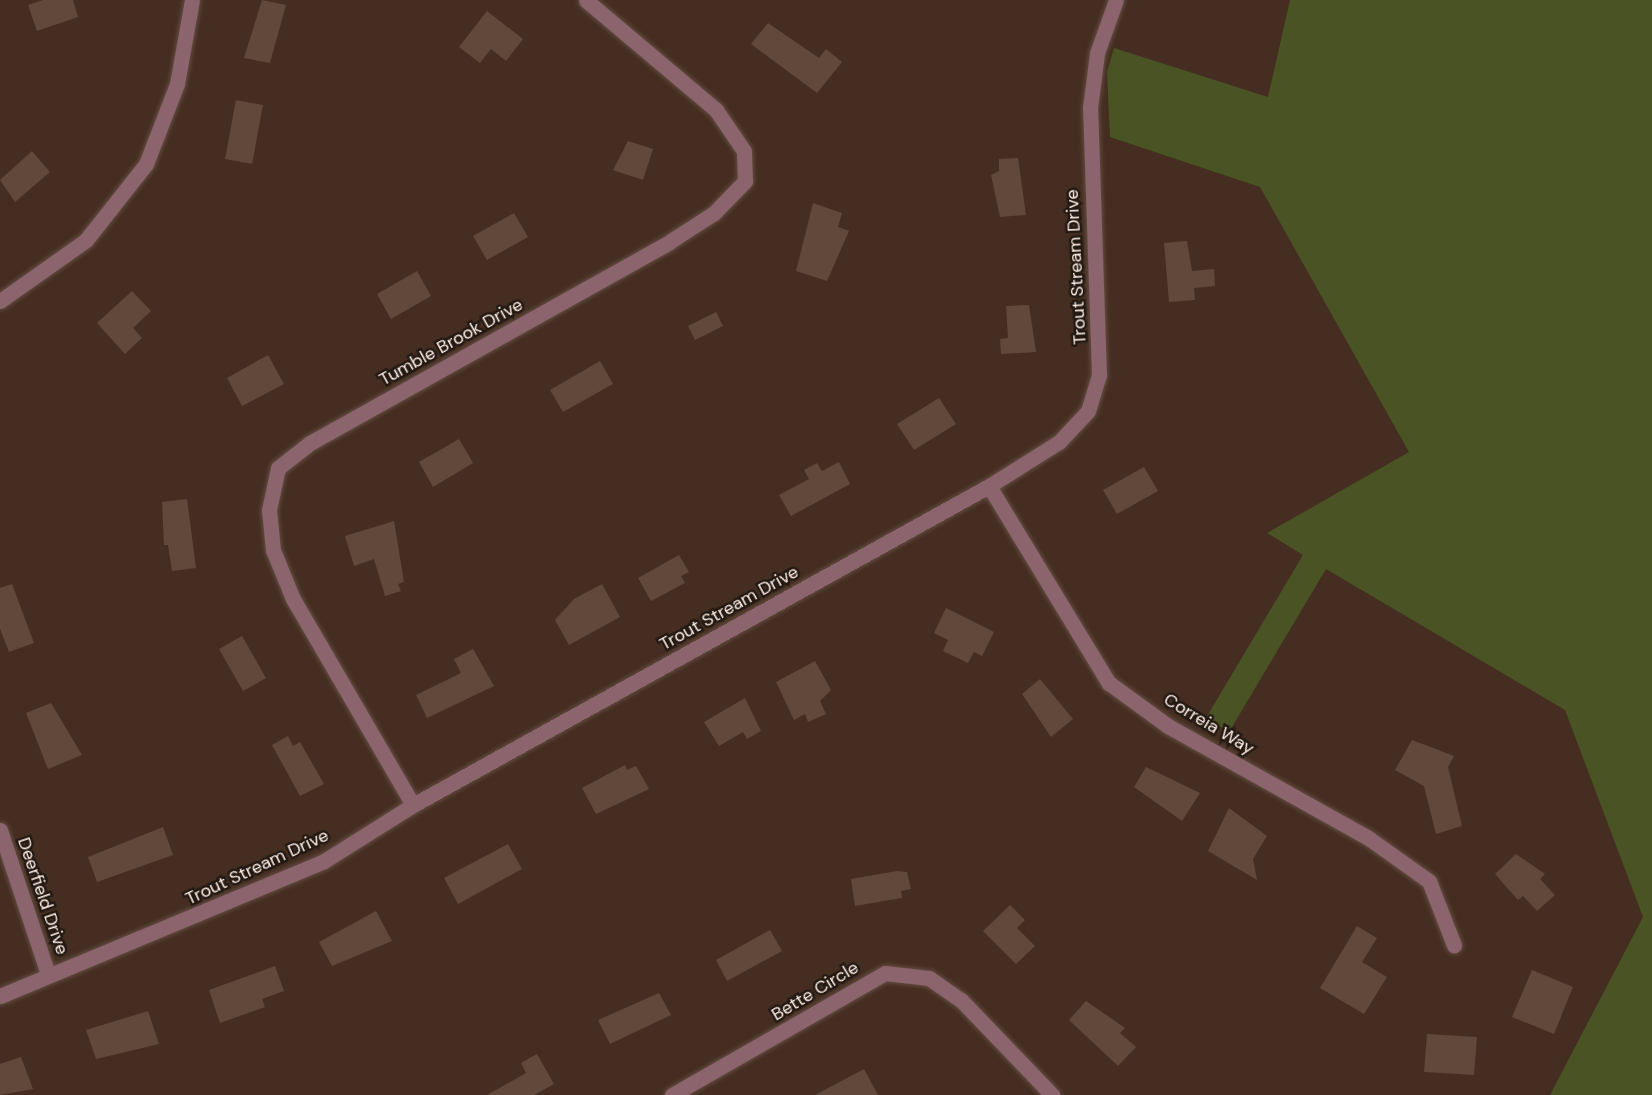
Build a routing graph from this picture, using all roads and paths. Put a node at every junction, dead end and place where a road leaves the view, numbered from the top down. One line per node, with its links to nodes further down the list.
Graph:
1 (192, 0): 4 (street)
2 (586, 0): 6 (street, Tumble Brook Drive)
3 (1116, 0): 5 (street, Trout Stream Drive)
4 (0, 301)
5 (989, 486): 6 (street, Trout Stream Drive); 8 (street, Correia Way)
6 (413, 805): 9 (street, Trout Stream Drive)
7 (0, 830): 9 (street, Deerfield Drive)
8 (1454, 945)
9 (48, 974): 10 (street, Trout Stream Drive)
10 (0, 996)
11 (672, 1095): 12 (street, Bette Circle)
12 (1052, 1095)

